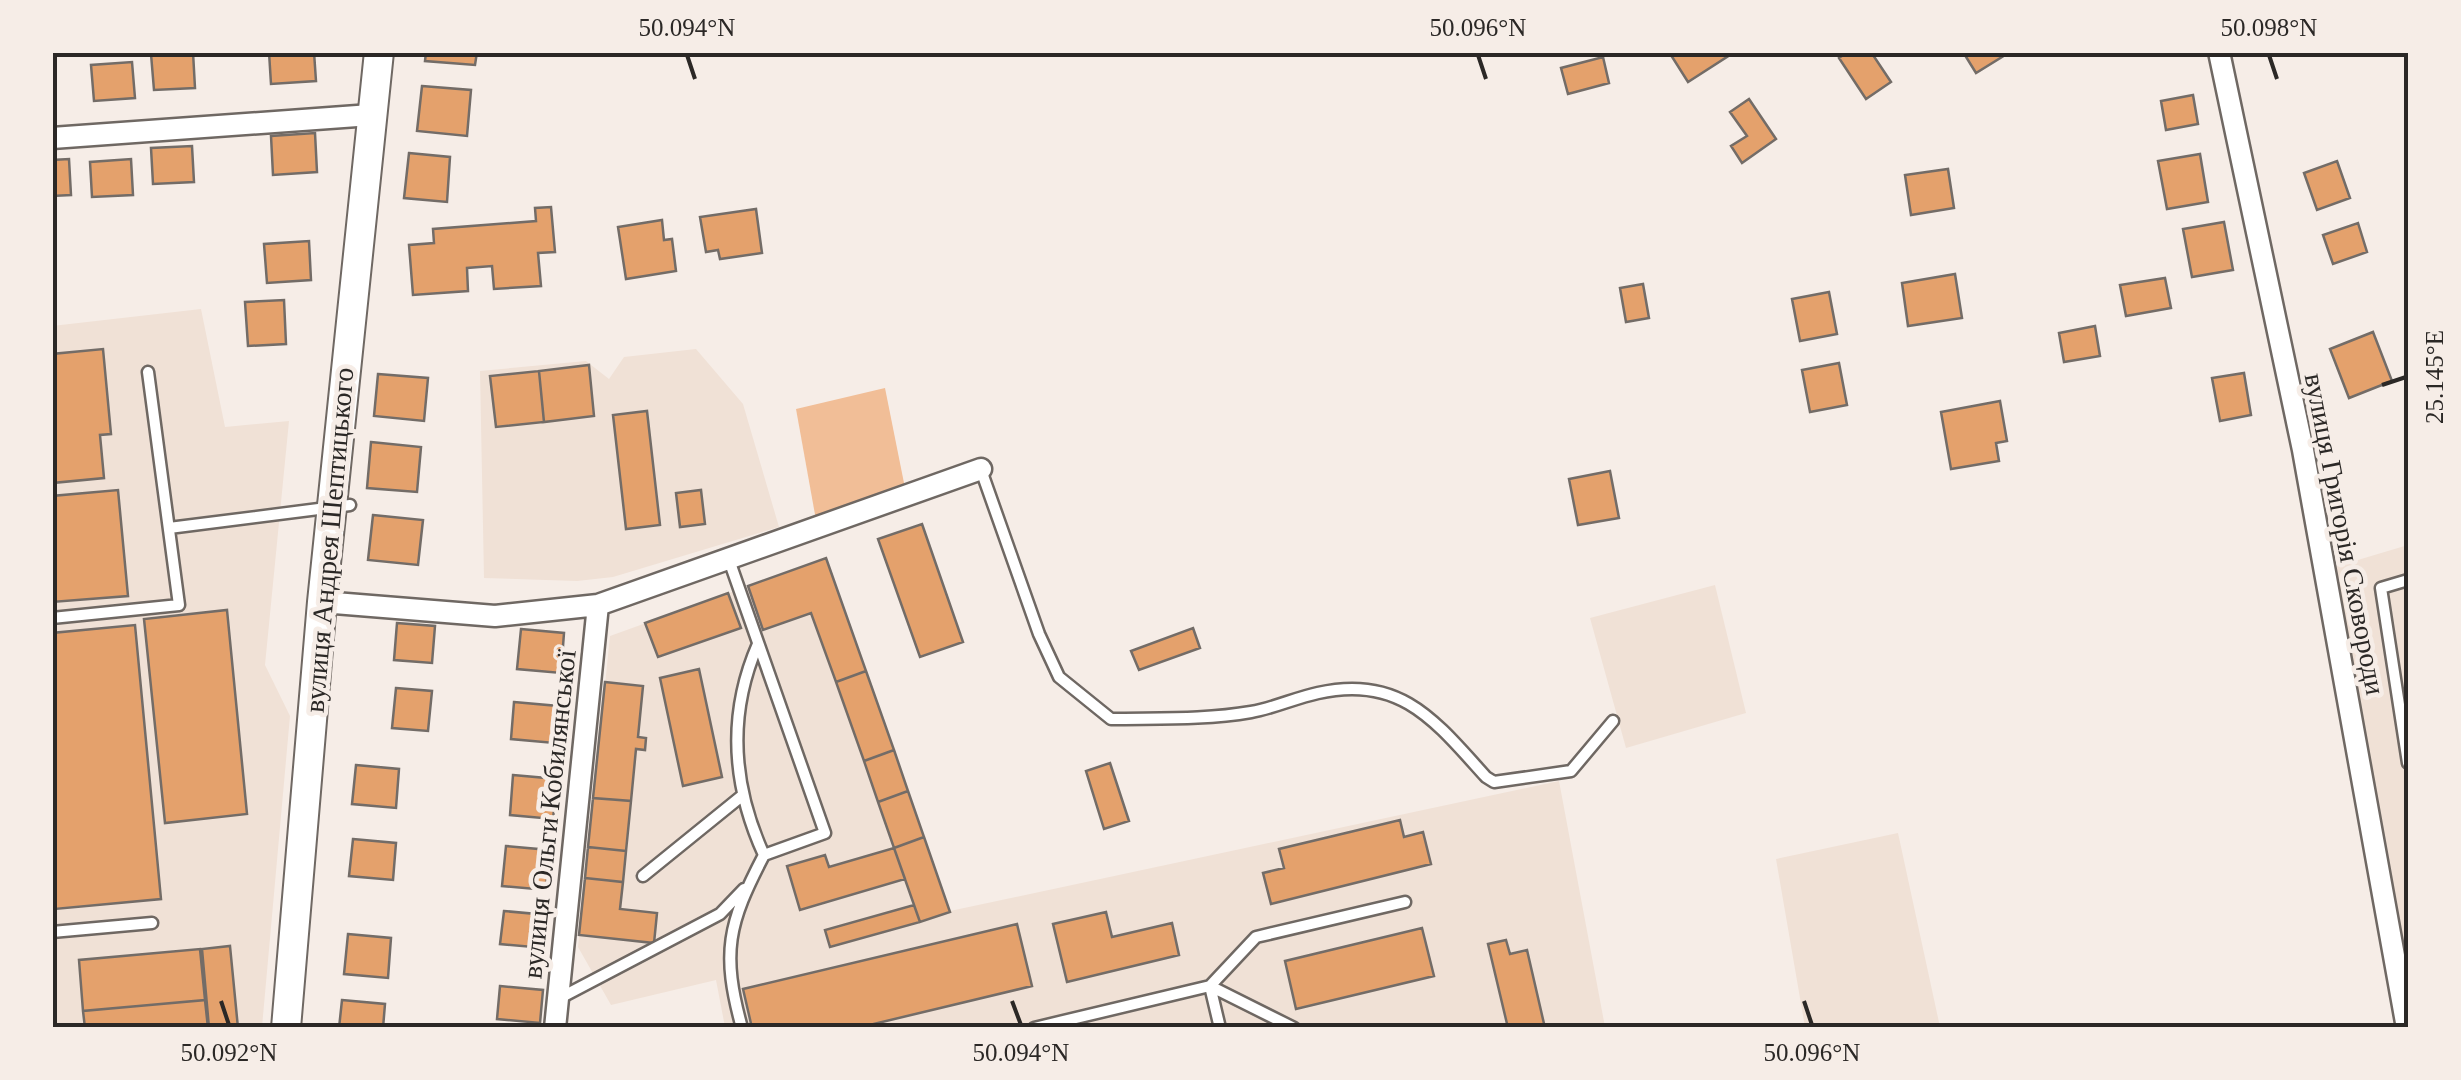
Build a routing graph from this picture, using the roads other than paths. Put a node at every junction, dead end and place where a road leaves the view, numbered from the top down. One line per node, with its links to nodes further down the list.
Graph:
1 (379, 52): 3 (main road, вулиця Андрея Шептицького)
2 (2219, 52): 32 (street, вулиця Григорія Сковороди)
3 (370, 115): 4 (street); 7 (main road, вулиця Андрея Шептицького)
4 (52, 138)
5 (148, 372): 8 (lane)
6 (980, 469): 9 (street, вулиця Ольги Кобилянської); 15 (lane)
7 (340, 506): 8 (lane); 11 (main road, вулиця Андрея Шептицького)
8 (168, 528): 13 (lane)
9 (728, 558): 12 (street, вулиця Ольги Кобилянської); 14 (lane)
10 (2408, 580): 16 (lane)
11 (322, 602): 12 (street, вулиця Ольги Кобилянської); 26 (main road, вулиця Андрея Шептицького)
12 (598, 605): 25 (street, вулиця Ольги Кобилянської)
13 (52, 618)
14 (758, 643): 17 (lane); 18 (lane)
15 (1612, 721)
16 (2408, 763)
17 (744, 794): 18 (lane); 19 (lane)
18 (764, 855): 20 (lane)
19 (642, 876)
20 (748, 885): 25 (lane); 28 (lane)
21 (1405, 902): 24 (lane)
22 (152, 923): 23 (lane)
23 (52, 932)
24 (1210, 986): 29 (lane); 30 (lane); 31 (lane)
25 (558, 998): 27 (street, вулиця Ольги Кобилянської)
26 (286, 1028)
27 (555, 1028)
28 (742, 1028)
29 (1034, 1028)
30 (1220, 1028)
31 (1294, 1028)
32 (2407, 1028)

